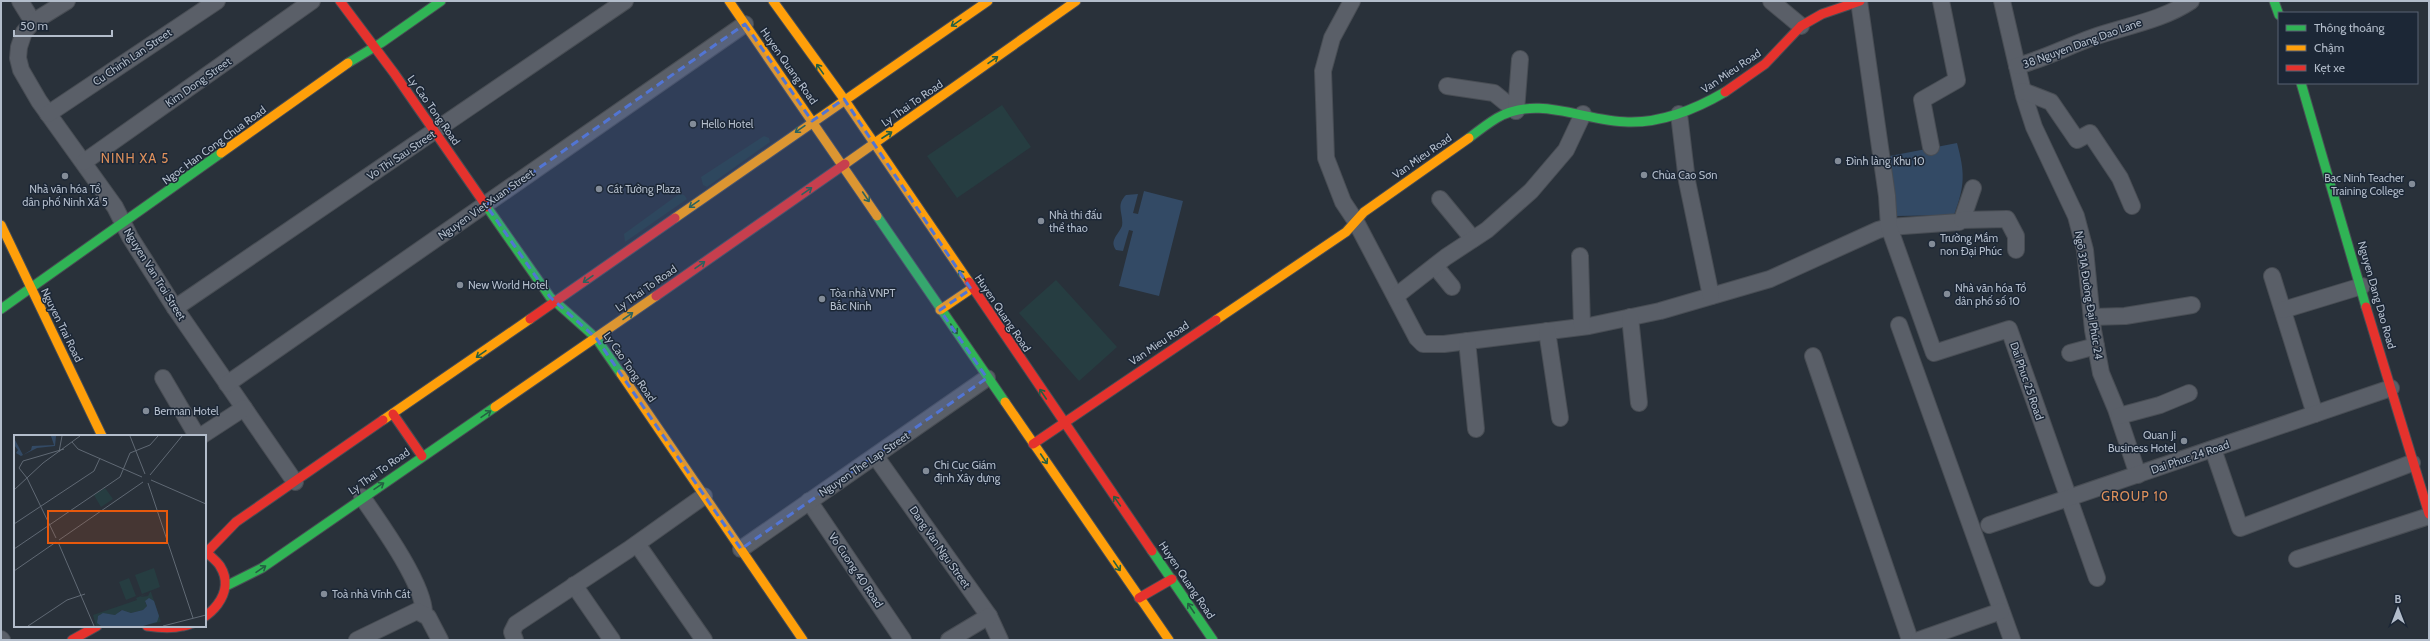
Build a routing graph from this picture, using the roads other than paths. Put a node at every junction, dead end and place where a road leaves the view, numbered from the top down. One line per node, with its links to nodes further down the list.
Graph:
1 (20, 1): 20 (street)
2 (67, 1): 20 (street)
3 (217, 1): 31 (street, Cu Chinh Lan Street)
4 (312, 1): 38 (street, Kim Dong Street)
5 (340, 1): 23 (main road, Ly Cao Tong Road)
6 (441, 1): 23 (main road, Ngoc Han Cong Chua Road)
7 (625, 1): 35 (street, Vo Thi Sau Street)
8 (729, 1): 21 (main road, Huyen Quang Road)
9 (988, 1): 29 (main road, one-way to 29)
10 (1076, 1): 36 (main road, Ly Thai To Road, one-way to 10)
11 (1352, 1): 44 (street)
12 (1771, 1): 22 (street)
13 (1859, 1): 22 (main road, Van Mieu Road); 48 (street)
14 (1941, 1): 37 (street)
15 (2002, 1): 25 (street, Ngõ 31A Đường Đại Phúc 24)
16 (2191, 1): 25 (street, 38 Nguyen Dang Dao Lane)
17 (2274, 1): 19 (main road)
18 (778, 3): 29 (main road, Huyen Quang Road, one-way to 18)
19 (2278, 12)
20 (34, 22): 31 (street, Nguyen Van Troi Street)
21 (745, 24): 34 (main road, Huyen Quang Road); 42 (street, Nguyen Viet Xuan Street)
22 (1801, 26): 33 (main road, Van Mieu Road)
23 (374, 47): 35 (main road, Ly Cao Tong Road); 46 (main road, Ngoc Han Cong Chua Road)
24 (1520, 59): 30 (street)
25 (2017, 66): 28 (street, Ngõ 31A Đường Đại Phúc 24)
26 (2302, 84): 54 (main road, Nguyen Dang Dao Road)
27 (1447, 86): 30 (street)
28 (2023, 91): 43 (street); 67 (street, Ngõ 31A Đường Đại Phúc 24)
29 (844, 99): 34 (main road); 36 (main road, Huyen Quang Road)
30 (1516, 111): 32 (main road, Van Mieu Road); 44 (main road, Van Mieu Road)
31 (48, 114): 38 (street, Nguyen Van Troi Street)
32 (1583, 114): 33 (main road, Van Mieu Road); 49 (street)
33 (1679, 114): 59 (street)
34 (812, 121): 39 (main road, Huyen Quang Road); 60 (main road, one-way to 60)
35 (434, 133): 42 (main road, Ly Cao Tong Road); 62 (street, Vo Thi Sau Street)
36 (874, 144): 39 (main road, Ly Thai To Road); 57 (main road, Huyen Quang Road, one-way to 36)
37 (1931, 147)
38 (84, 162): 46 (street, Nguyen Van Troi Street)
39 (843, 166): 64 (main road, Huyen Quang Road, one-way to 64); 71 (main road, Ly Thai To Road, one-way to 39)
40 (1973, 188): 45 (street)
41 (1440, 199): 49 (street)
42 (486, 205): 60 (main road, Ly Cao Tong Road); 78 (street, Nguyen Viet Xuan Street)
43 (2132, 206)
44 (1355, 220): 58 (street); 87 (main road, Van Mieu Road)
45 (1962, 220): 48 (street); 50 (street)
46 (124, 224): 56 (main road, Ngoc Han Cong Chua Road); 62 (street, Nguyen Van Troi Street)
47 (1, 225): 56 (main road, Nguyen Trai Road)
48 (1889, 227): 59 (street); 101 (street, Dai Phuc 25 Road)
49 (1472, 239): 52 (street)
50 (2016, 250)
51 (1580, 256): 69 (street)
52 (1435, 266): 55 (street); 58 (street)
53 (2272, 276): 65 (street)
54 (2362, 286): 65 (street); 79 (main road, Nguyen Dang Dao Road)
55 (1452, 287)
56 (31, 288): 63 (main road, Ngoc Han Cong Chua Road); 89 (main road, Nguyen Trai Road)
57 (971, 288): 64 (main road); 87 (main road, Huyen Quang Road, one-way to 57)
58 (1396, 296): 72 (street)
59 (1711, 296): 66 (street)
60 (556, 301): 71 (main road, Ly Cao Tong Road); 83 (main road, one-way to 83)
61 (2192, 305): 67 (street)
62 (175, 308): 78 (street, Nguyen Van Troi Street)
63 (1, 309)
64 (940, 310): 77 (main road, Huyen Quang Road, one-way to 77)
65 (2283, 310): 84 (street)
66 (1630, 317): 69 (street); 81 (street)
67 (2092, 317): 73 (street, Ngõ 31A Đường Đại Phúc 24)
68 (1899, 325): 114 (street)
69 (1582, 326): 70 (street)
70 (1547, 331): 72 (street); 86 (street)
71 (596, 338): 94 (main road, Ly Thai To Road, one-way to 71); 99 (main road, Ly Cao Tong Road)
72 (1467, 341): 88 (street)
73 (2096, 346): 74 (street); 85 (street, Ngõ 31A Đường Đại Phúc 24)
74 (2070, 353)
75 (1813, 356): 133 (street)
76 (163, 378): 90 (street)
77 (987, 378): 92 (main road, Huyen Quang Road); 95 (street, Nguyen The Lap Street)
78 (227, 384): 82 (street, Nguyen Van Troi Street)
79 (2392, 388): 84 (street, Dai Phuc 24 Road); 96 (main road, Nguyen Dang Dao Road)
80 (2189, 393): 85 (street)
81 (1639, 403)
82 (244, 408): 91 (street); 98 (street, Nguyen Van Troi Street)
83 (394, 414): 94 (main road); 98 (main road)
84 (2315, 414): 93 (street, Dai Phuc 24 Road)
85 (2119, 416): 97 (street, Ngõ 31A Đường Đại Phúc 24)
86 (1560, 418)
87 (1063, 423): 92 (main road, Van Mieu Road); 110 (main road, Huyen Quang Road, one-way to 87)
88 (1476, 429)
89 (102, 435)
90 (196, 435)
91 (203, 435)
92 (1033, 444): 113 (main road, Huyen Quang Road, one-way to 113)
93 (2213, 449): 96 (street); 97 (street, Dai Phuc 24 Road)
94 (422, 456): 100 (main road, Ly Thai To Road, one-way to 94)
95 (876, 457): 102 (street, Nguyen The Lap Street); 116 (street, Dang Van Ngu Street)
96 (2412, 463): 103 (main road, Nguyen Dang Dao Road)
97 (2138, 475): 101 (street, Dai Phuc 24 Road)
98 (295, 482): 107 (main road)
99 (704, 496): 105 (street); 106 (main road, Ly Cao Tong Road)
100 (362, 497): 112 (main road, Ly Thai To Road, one-way to 100); 115 (street)
101 (2067, 500): 104 (street, Dai Phuc 24 Road); 109 (street)
102 (809, 501): 106 (street, Nguyen The Lap Street); 128 (street, Vo Cuong 40 Road)
103 (2429, 515): 108 (street)
104 (1989, 525)
105 (637, 544): 111 (street); 126 (street)
106 (741, 549): 127 (main road, Ly Cao Tong Road)
107 (206, 552): 112 (main road)
108 (2297, 559)
109 (2096, 578)
110 (1172, 579): 113 (main road); 132 (main road, Huyen Quang Road, one-way to 110)
111 (574, 585): 124 (street); 125 (street)
112 (226, 586): 117 (main road)
113 (1139, 598): 131 (main road, Huyen Quang Road)
114 (2002, 611): 134 (street); 135 (street)
115 (424, 613): 122 (street); 123 (street)
116 (988, 616): 129 (street); 130 (street, Dang Van Ngu Street)
117 (214, 622)
118 (95, 627): 121 (main road)
119 (150, 631): 120 (main road)
120 (174, 638)
121 (72, 640)
122 (357, 640)
123 (440, 640)
124 (515, 640)
125 (612, 640)
126 (704, 640)
127 (803, 640)
128 (903, 640)
129 (950, 640)
130 (1000, 640)
131 (1169, 640)
132 (1213, 640)
133 (1910, 640)
134 (1919, 640)
135 (2012, 640)

